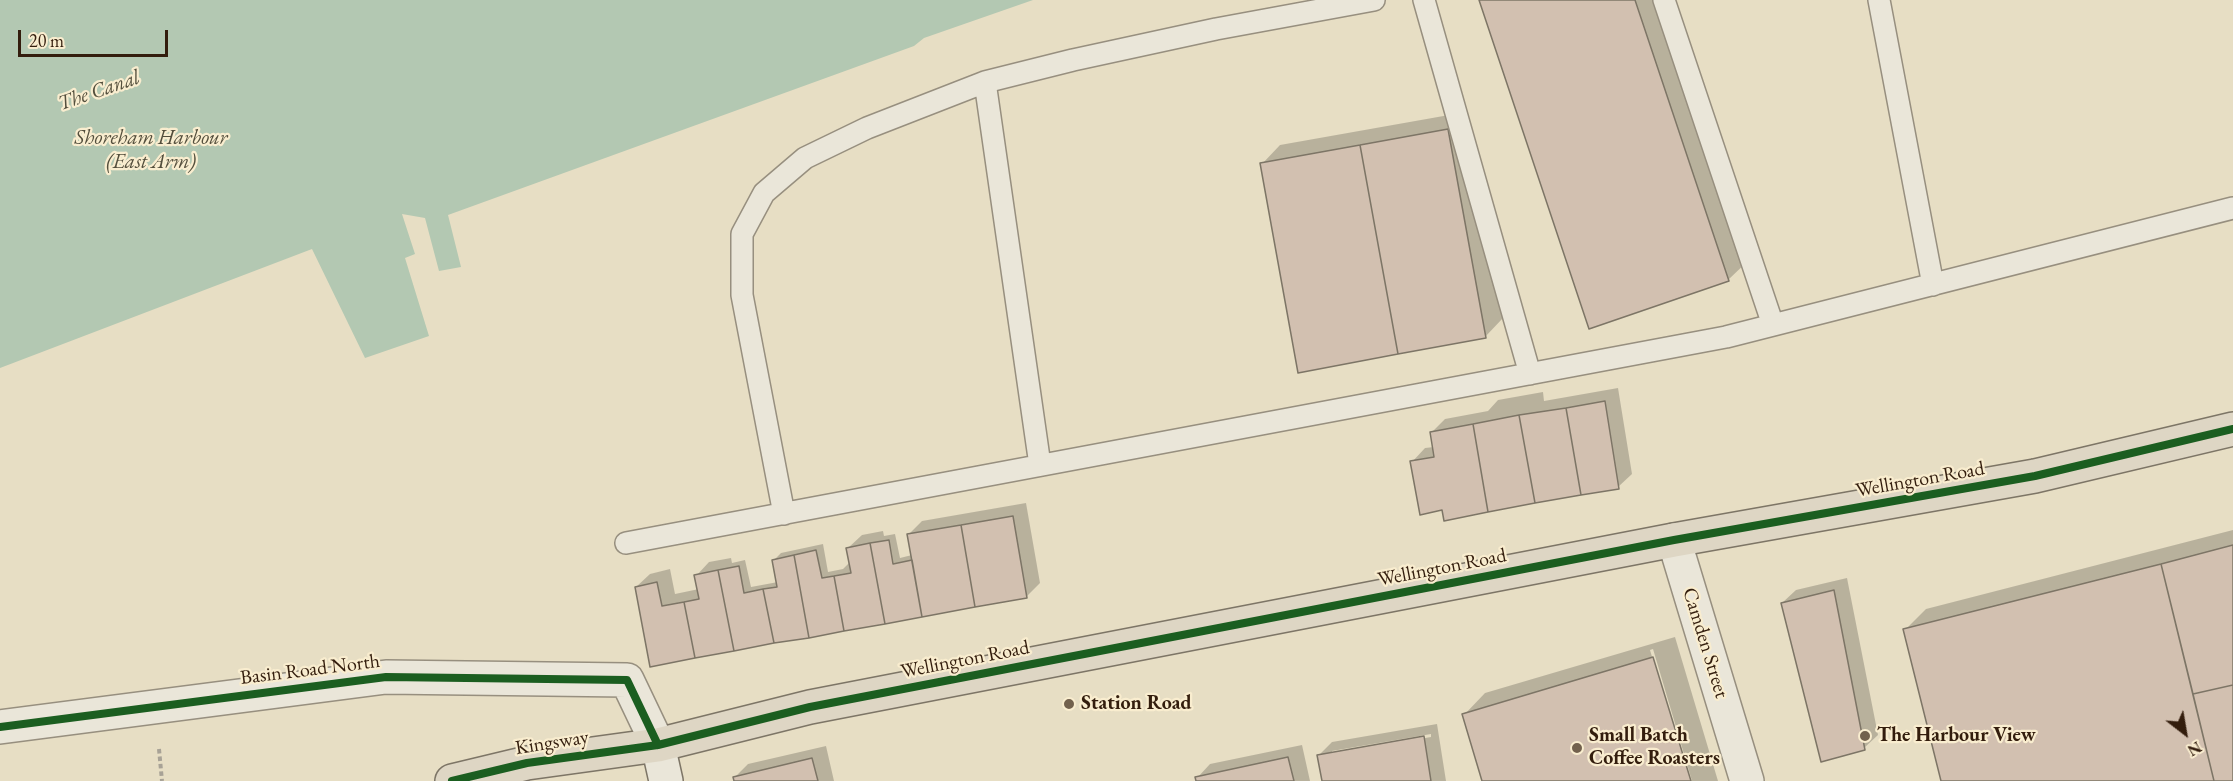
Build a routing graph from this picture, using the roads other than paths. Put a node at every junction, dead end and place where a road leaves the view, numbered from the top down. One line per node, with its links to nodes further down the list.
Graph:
1 (1374, 0): 5 (lane)
2 (1424, 0): 9 (lane)
3 (1664, 0): 8 (lane)
4 (1879, 0): 7 (lane)
5 (985, 82): 11 (lane); 12 (lane)
6 (2233, 208): 7 (lane)
7 (1933, 285): 8 (lane)
8 (1773, 325): 9 (lane)
9 (1530, 374): 11 (lane)
10 (2233, 429): 13 (main road, Wellington Road)
11 (1040, 465): 12 (lane)
12 (784, 514): 14 (lane)
13 (1674, 540): 16 (main road, Wellington Road); 19 (street, Camden Street)
14 (626, 543)
15 (0, 727): 16 (street, Basin Road North)
16 (658, 745): 17 (main road, Kingsway); 18 (street)
17 (452, 781)
18 (666, 781)
19 (1747, 781)

